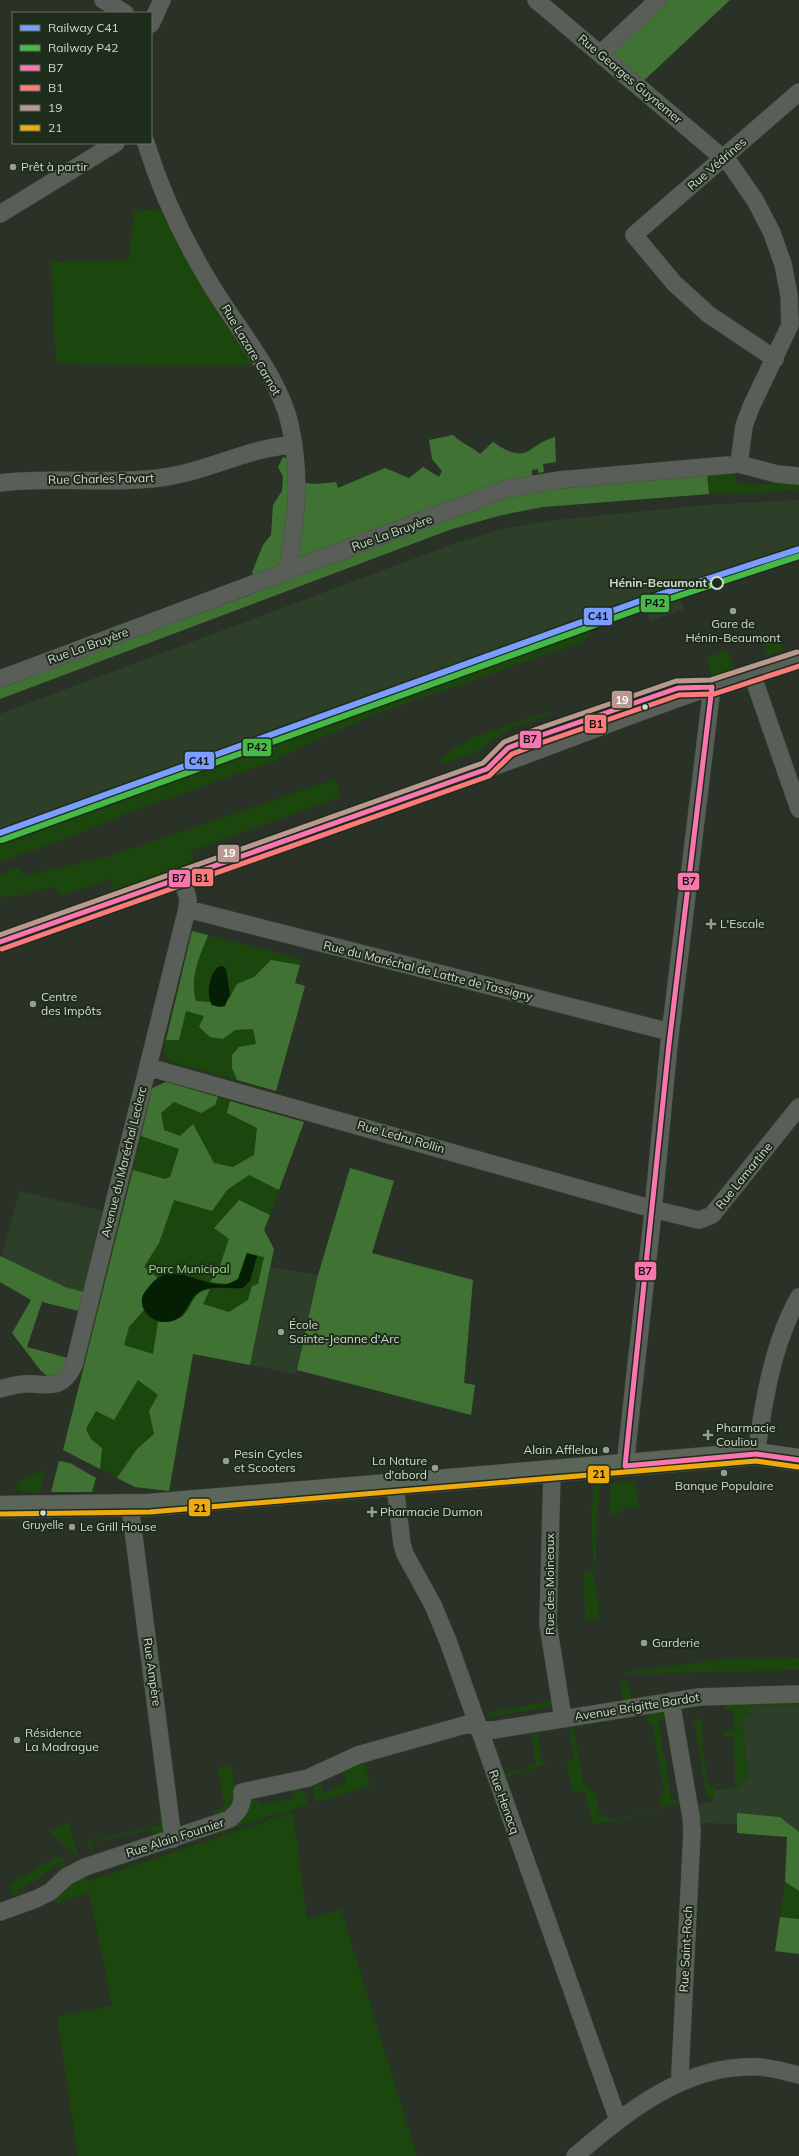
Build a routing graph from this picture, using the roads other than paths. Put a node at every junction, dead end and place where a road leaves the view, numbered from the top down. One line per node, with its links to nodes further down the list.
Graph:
1 (104, 0): 5 (street)
2 (162, 0): 6 (street)
3 (536, 0): 7 (street, Rue Georges Guynemer)
4 (658, 0): 7 (street)
5 (123, 12)
6 (152, 22)
7 (600, 54): 11 (street, Rue Georges Guynemer)
8 (799, 92): 11 (street, Rue Védrines)
9 (114, 144): 12 (street)
10 (146, 144): 14 (street, Rue Lazare Carnot)
11 (724, 158): 13 (street, Rue Georges Guynemer); 13 (street, Rue Védrines)
12 (0, 214)
13 (775, 360): 15 (street, Rue Georges Guynemer)
14 (293, 444): 17 (street, Rue Charles Favart); 18 (street, Rue Lazare Carnot)
15 (739, 464): 16 (street, Rue La Bruyère); 18 (street, Rue La Bruyère)
16 (799, 476)
17 (0, 483)
18 (286, 572): 21 (street, Rue La Bruyère)
19 (799, 659): 20 (street)
20 (752, 674): 22 (street); 23 (street)
21 (0, 679)
22 (712, 687): 24 (street); 27 (street)
23 (799, 809)
24 (182, 878): 25 (street, Avenue du Maréchal Leclerc); 26 (street)
25 (187, 909): 27 (street, Rue du Maréchal de Lattre de Tassigny); 28 (street, Avenue du Maréchal Leclerc)
26 (0, 942)
27 (670, 1032): 30 (street)
28 (148, 1067): 30 (street, Rue Ledru Rollin); 32 (street, Avenue du Maréchal Leclerc)
29 (799, 1108): 30 (street, Rue Lamartine)
30 (653, 1208): 35 (street)
31 (799, 1297): 33 (street)
32 (0, 1389)
33 (756, 1454): 34 (main road); 35 (main road)
34 (799, 1460)
35 (625, 1466): 36 (main road)
36 (552, 1472): 37 (main road); 42 (street, Rue des Moineaux)
37 (395, 1485): 38 (main road); 43 (street, Rue Henocq)
38 (130, 1506): 39 (main road); 44 (street, Rue Ampère)
39 (0, 1507)
40 (799, 1694): 41 (street, Avenue Brigitte Bardot)
41 (671, 1700): 42 (street, Avenue Brigitte Bardot); 47 (street, Rue Saint-Roch)
42 (563, 1718): 43 (street, Avenue Brigitte Bardot)
43 (477, 1727): 44 (street, Rue Alain Fournier); 48 (street, Rue Henocq)
44 (173, 1839): 45 (street, Rue Alain Fournier)
45 (0, 1912)
46 (799, 2076): 47 (street)
47 (681, 2081): 48 (street)
48 (618, 2120): 49 (street)
49 (574, 2156)

